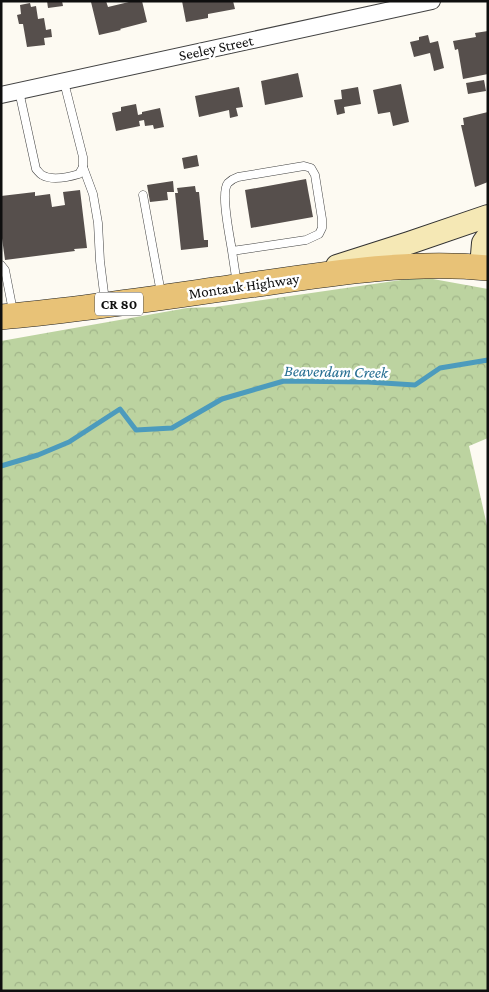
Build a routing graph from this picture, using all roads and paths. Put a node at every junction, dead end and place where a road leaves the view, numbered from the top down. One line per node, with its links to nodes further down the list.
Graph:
1 (432, 1): 2 (street, Seeley Street)
2 (64, 82): 3 (street, Seeley Street); 5 (lane)
3 (19, 91): 4 (street, Seeley Street); 5 (lane)
4 (1, 95)
5 (83, 167): 15 (lane)
6 (143, 195): 14 (lane)
7 (488, 216): 12 (main road)
8 (488, 236): 11 (main road)
9 (232, 251): 9 (lane); 13 (lane)
10 (1, 265): 16 (lane)
11 (484, 268): 12 (main road, Montauk Highway / CR 80)
12 (304, 277): 13 (main road, Montauk Highway / CR 80)
13 (237, 286): 14 (main road, Montauk Highway / CR 80)
14 (162, 298): 15 (main road, Montauk Highway / CR 80)
15 (106, 306): 16 (main road, Montauk Highway / CR 80)
16 (8, 316)

